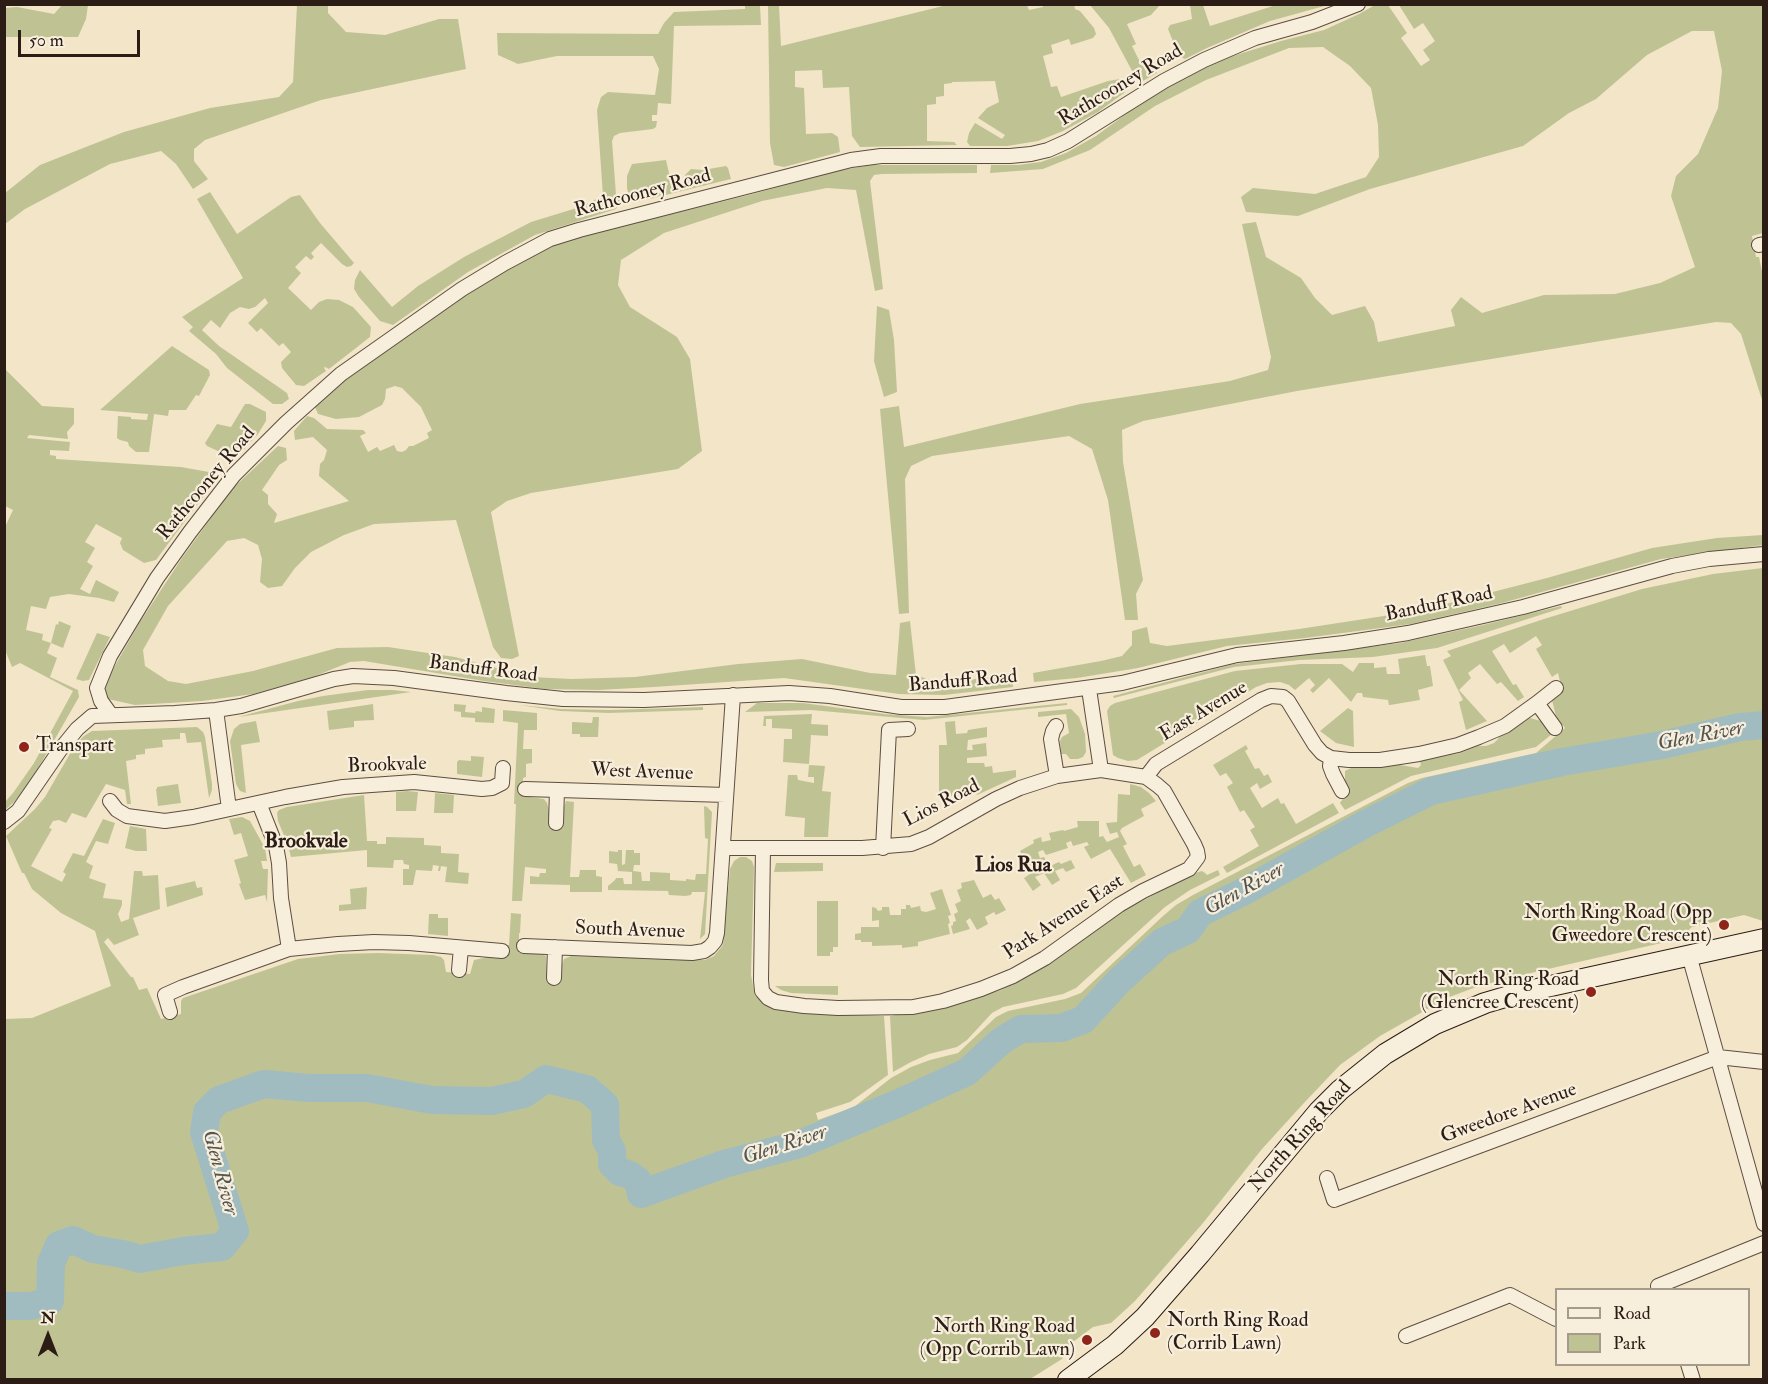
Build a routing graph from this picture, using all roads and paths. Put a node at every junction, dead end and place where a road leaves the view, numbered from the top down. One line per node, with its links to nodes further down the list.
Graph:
1 (1358, 4): 8 (street, Rathcooney Road)
2 (1764, 554): 4 (street, Banduff Road)
3 (1556, 688): 6 (street)
4 (1089, 689): 5 (street, Banduff Road); 14 (street)
5 (733, 695): 7 (street, Banduff Road); 20 (street)
6 (1537, 703): 10 (street); 12 (street)
7 (216, 710): 8 (street, Banduff Road); 23 (street)
8 (116, 715): 24 (street)
9 (1056, 726): 15 (street)
10 (1555, 728)
11 (908, 729): 28 (street)
12 (1331, 758): 16 (street, East Avenue); 19 (street, East Avenue)
13 (503, 768): 22 (street, Brookvale)
14 (1101, 770): 15 (street, Lios Road); 16 (street, Lios Road)
15 (1057, 776): 28 (street, Lios Road)
16 (1146, 777): 27 (street, Park Avenue East)
17 (525, 789): 18 (street, West Avenue)
18 (557, 790): 20 (street, West Avenue); 25 (street)
19 (1342, 791)
20 (726, 795): 26 (street)
21 (110, 801): 23 (street, Brookvale)
22 (259, 803): 23 (street, Brookvale); 33 (street)
23 (230, 809)
24 (4, 822)
25 (556, 823)
26 (724, 848): 27 (street, Lios Road); 31 (street, South Avenue)
27 (763, 848): 28 (street, Lios Road)
28 (883, 848)
29 (1764, 939): 35 (main road, North Ring Road)
30 (524, 946): 31 (street, South Avenue)
31 (555, 947): 37 (street, South Avenue)
32 (461, 948): 33 (street); 34 (street); 36 (street)
33 (289, 949): 38 (street)
34 (502, 951)
35 (1689, 955): 39 (street); 47 (main road, North Ring Road)
36 (459, 970)
37 (554, 978)
38 (170, 1012)
39 (1718, 1057): 40 (street); 41 (street, Gweedore Avenue); 42 (street)
40 (1764, 1062)
41 (1327, 1178)
42 (1764, 1224)
43 (1764, 1243): 44 (street)
44 (1655, 1288)
45 (1555, 1318): 46 (street)
46 (1406, 1336)
47 (1068, 1380)

